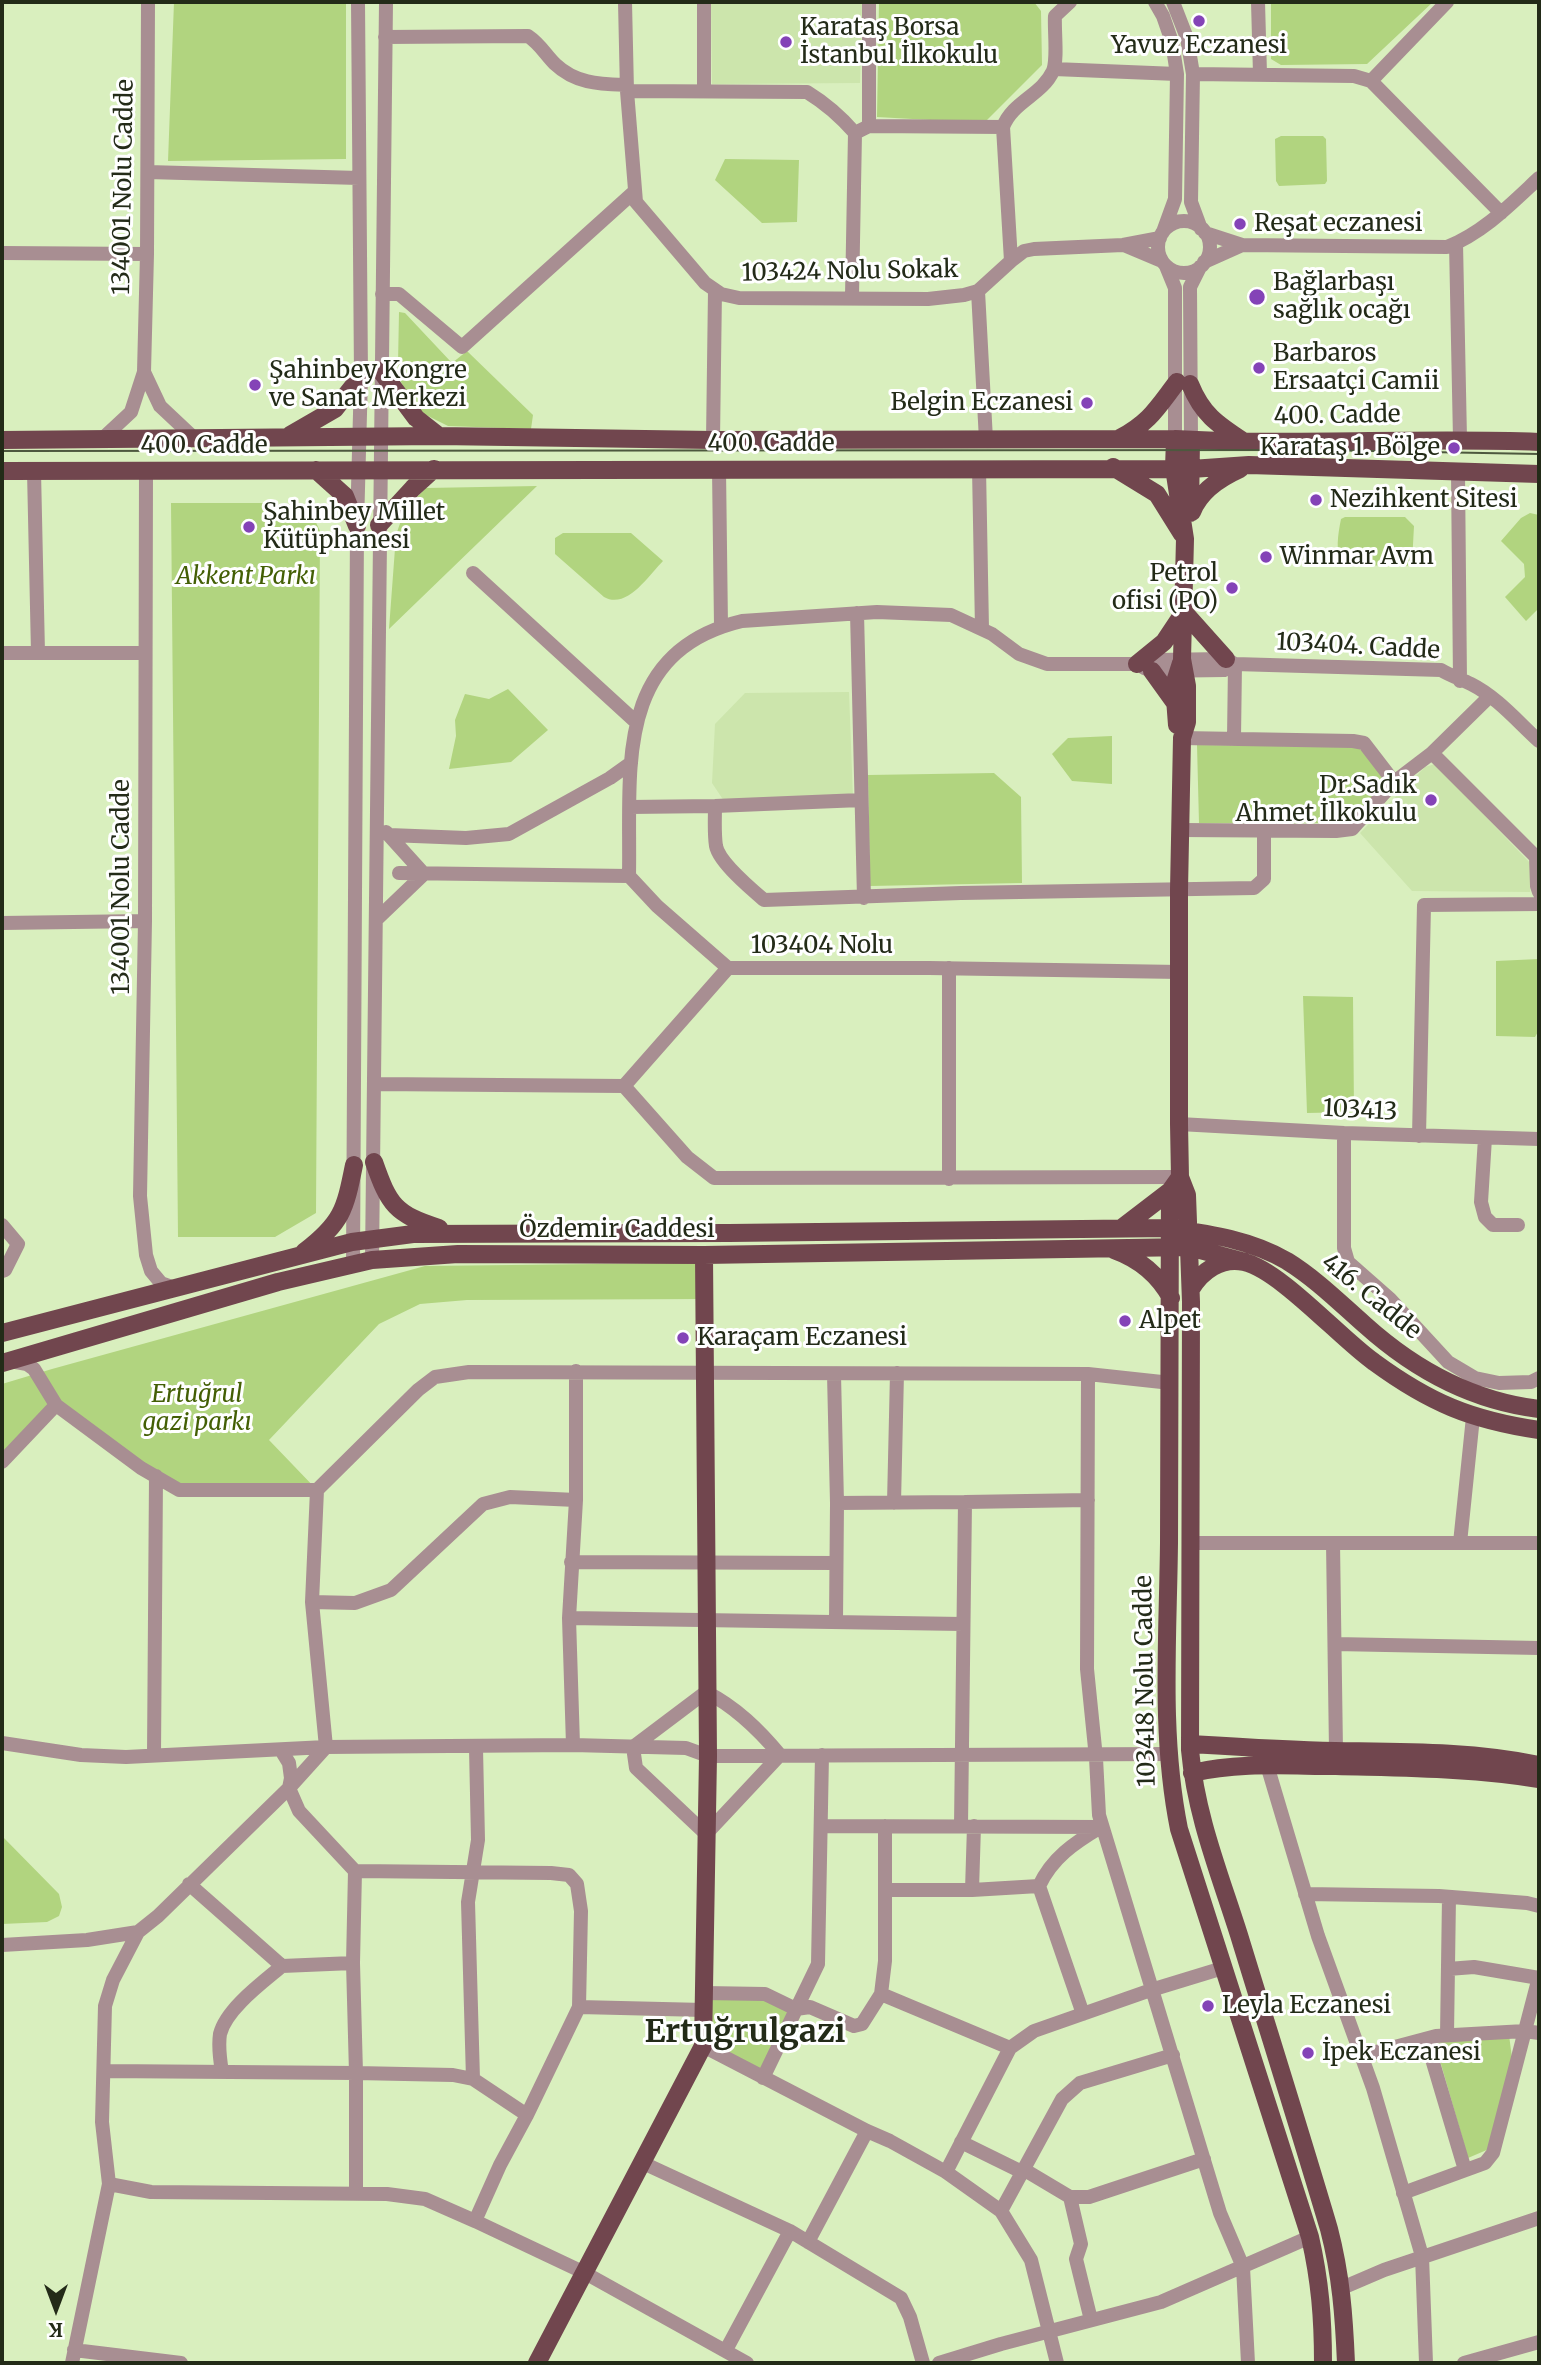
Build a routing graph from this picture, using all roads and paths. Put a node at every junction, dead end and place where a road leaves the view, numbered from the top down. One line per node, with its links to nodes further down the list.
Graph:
1 (148, 2): 23 (street, 134001 Nolu Cadde)
2 (358, 2): 24 (street)
3 (386, 2): 12 (street)
4 (625, 2): 18 (street, 103424 Nolu Sokak)
5 (704, 2): 19 (street)
6 (869, 2): 20 (street)
7 (1070, 2): 13 (street)
8 (1155, 2): 14 (street)
9 (1258, 2): 16 (street)
10 (1447, 2): 17 (street)
11 (1178, 4): 15 (street)
12 (385, 37): 18 (street); 40 (street)
13 (1054, 69): 14 (street); 21 (street)
14 (1177, 74): 29 (street)
15 (1193, 74): 16 (street); 28 (street)
16 (1260, 74): 17 (street)
17 (1371, 81): 27 (street)
18 (627, 88): 19 (street); 26 (street, 103424 Nolu Sokak)
19 (704, 91): 22 (street)
20 (869, 126): 21 (street); 22 (street)
21 (1003, 127): 35 (street)
22 (855, 133): 41 (street)
23 (148, 172): 24 (street); 34 (street, 134001 Nolu Cadde)
24 (359, 178): 44 (street)
25 (1537, 185): 27 (street)
26 (634, 192): 38 (street, 103424 Nolu Sokak); 40 (street)
27 (1501, 213): 30 (street)
28 (1203, 231): 29 (street); 32 (street); 37 (street)
29 (1161, 235): 31 (street, 103424 Nolu Sokak); 36 (street)
30 (1456, 243): 32 (street); 52 (street)
31 (1123, 245): 35 (street, 103424 Nolu Sokak); 36 (street, 103424 Nolu Sokak)
32 (1242, 245): 37 (street)
33 (2, 253): 34 (street)
34 (147, 254): 43 (street, 134001 Nolu Cadde)
35 (1011, 261): 39 (street, 103424 Nolu Sokak)
36 (1164, 264): 37 (street); 45 (street)
37 (1202, 265): 45 (street)
38 (715, 290): 41 (street, 103424 Nolu Sokak); 54 (street)
39 (978, 291): 41 (street, 103424 Nolu Sokak); 55 (street)
40 (382, 294): 42 (street)
41 (852, 296)
42 (381, 371): 47 (street); 48 (main road)
43 (144, 372): 49 (street, 134001 Nolu Cadde); 51 (street, 134001 Nolu Cadde)
44 (361, 376): 46 (street); 50 (main road)
45 (1183, 383): 56 (street); 57 (main road); 58 (main road)
46 (360, 436): 47 (main road, 400. Cadde); 50 (main road, 400. Cadde); 68 (street)
47 (382, 436): 48 (main road, 400. Cadde); 64 (street)
48 (439, 436): 54 (main road, 400. Cadde)
49 (193, 437): 50 (main road, 400. Cadde); 51 (main road, 400. Cadde)
50 (286, 437)
51 (102, 439): 53 (main road, 400. Cadde)
52 (1460, 439): 58 (main road, 400. Cadde); 59 (main road, 400. Cadde)
53 (2, 440)
54 (713, 440): 55 (main road, 400. Cadde)
55 (986, 440): 57 (main road, 400. Cadde)
56 (1183, 440): 57 (main road, 400. Cadde); 58 (main road, 400. Cadde); 63 (main road)
57 (1115, 441)
58 (1243, 441)
59 (1539, 442)
60 (1249, 465): 63 (main road, 400. Cadde); 72 (main road, 400. Cadde); 74 (main road)
61 (1113, 467): 62 (main road, 400. Cadde); 63 (main road, 400. Cadde); 77 (main road)
62 (979, 468): 66 (main road, 400. Cadde); 82 (street)
63 (1183, 468): 74 (main road); 77 (main road)
64 (381, 469): 65 (main road, 400. Cadde); 68 (main road, 400. Cadde); 76 (street)
65 (434, 469): 66 (main road, 400. Cadde); 76 (main road)
66 (719, 469): 81 (street)
67 (316, 470): 68 (main road, 400. Cadde); 71 (main road, 400. Cadde); 75 (main road)
68 (359, 470): 75 (street)
69 (2, 471): 70 (main road, 400. Cadde)
70 (34, 471): 71 (main road, 400. Cadde); 84 (street)
71 (146, 471): 85 (street, 134001 Nolu Cadde)
72 (1458, 472): 73 (main road, 400. Cadde); 89 (street)
73 (1539, 474)
74 (1190, 515): 77 (main road)
75 (357, 526): 127 (street)
76 (379, 526): 102 (street)
77 (1185, 539): 79 (main road)
78 (473, 573): 92 (street)
79 (1184, 612): 86 (main road); 87 (main road); 88 (main road)
80 (858, 613): 81 (street); 82 (street); 99 (street)
81 (721, 626): 92 (street)
82 (982, 629): 88 (street)
83 (2, 653): 84 (street)
84 (38, 653): 85 (street)
85 (145, 653): 114 (street, 134001 Nolu Cadde)
86 (1231, 661): 87 (street, 103404. Cadde); 89 (street, 103404. Cadde); 94 (street)
87 (1182, 667): 88 (street, 103404. Cadde); 91 (main road); 93 (main road)
88 (1144, 668): 91 (main road)
89 (1460, 681): 90 (street, 103404. Cadde)
90 (1489, 697): 95 (street, 103404. Cadde); 96 (street)
91 (1175, 703): 93 (main road)
92 (636, 722): 97 (street)
93 (1182, 738): 94 (street); 103 (main road)
94 (1234, 738): 98 (street)
95 (1539, 741)
96 (1432, 752): 98 (street); 110 (street)
97 (631, 764): 101 (street); 105 (street)
98 (1394, 782): 104 (street)
99 (861, 800): 100 (street); 111 (street)
100 (715, 806): 101 (street); 111 (street)
101 (630, 807): 108 (street)
102 (377, 822): 105 (street); 113 (street)
103 (1180, 830): 104 (street); 109 (main road)
104 (1264, 831): 109 (street)
105 (389, 835): 107 (street)
106 (399, 873): 107 (street)
107 (424, 874): 108 (street); 113 (street)
108 (629, 876): 116 (street, 103404 Nolu)
109 (1179, 890): 111 (street); 118 (main road)
110 (1539, 892)
111 (863, 898)
112 (1539, 904): 123 (street)
113 (377, 919): 119 (street)
114 (145, 921): 115 (street); 148 (street, 134001 Nolu Cadde)
115 (2, 923)
116 (728, 968): 117 (street, 103404 Nolu); 120 (street)
117 (949, 968): 118 (street, 103404 Nolu); 128 (street)
118 (1180, 972): 121 (main road)
119 (375, 1084): 120 (street); 126 (street)
120 (624, 1086): 128 (street)
121 (1179, 1124): 122 (street, 103413); 129 (main road)
122 (1344, 1133): 123 (street, 103413); 160 (street)
123 (1419, 1136): 124 (street, 103413)
124 (1485, 1138): 125 (street, 103413); 132 (street)
125 (1539, 1139)
126 (374, 1162): 135 (main road); 137 (street)
127 (354, 1165): 139 (street); 143 (main road)
128 (949, 1178): 129 (street)
129 (1175, 1184): 130 (main road); 133 (main road); 134 (main road, 103418 Nolu Cadde)
130 (1188, 1205): 136 (main road); 138 (main road)
131 (2, 1225): 147 (street)
132 (1518, 1225)
133 (1123, 1227): 134 (main road, Özdemir Caddesi); 135 (main road, Özdemir Caddesi)
134 (1170, 1228): 138 (main road, 416. Cadde); 141 (main road, 103418 Nolu Cadde)
135 (452, 1233): 137 (main road, Özdemir Caddesi)
136 (1217, 1235): 138 (main road, 416. Cadde); 163 (main road, 416. Cadde)
137 (372, 1239): 139 (main road, Özdemir Caddesi); 144 (street)
138 (1189, 1239): 141 (main road, Özdemir Caddesi); 145 (main road, Özdemir Caddesi); 149 (main road)
139 (352, 1242): 143 (main road, Özdemir Caddesi); 146 (street)
140 (1093, 1247): 141 (main road, Özdemir Caddesi); 142 (main road, Özdemir Caddesi); 150 (main road)
141 (1170, 1247): 150 (main road, 103418 Nolu Cadde)
142 (704, 1255): 144 (main road, Özdemir Caddesi); 155 (main road)
143 (298, 1256): 148 (main road, Özdemir Caddesi)
144 (372, 1260): 146 (main road, Özdemir Caddesi)
145 (1245, 1262): 149 (main road); 164 (main road, Özdemir Caddesi)
146 (353, 1263): 152 (main road, Özdemir Caddesi)
147 (2, 1271)
148 (175, 1288): 151 (main road, Özdemir Caddesi)
149 (1191, 1289): 174 (main road)
150 (1171, 1298): 161 (main road, 103418 Nolu Cadde)
151 (2, 1333)
152 (53, 1348): 153 (main road, Özdemir Caddesi); 157 (street)
153 (6, 1362): 157 (street)
154 (576, 1371): 155 (street); 168 (street); 169 (street)
155 (704, 1372): 158 (street); 179 (main road)
156 (897, 1373): 158 (street); 159 (street); 173 (street)
157 (39, 1374): 162 (street)
158 (834, 1374): 172 (street)
159 (1088, 1374): 161 (street); 170 (street)
160 (1539, 1378)
161 (1171, 1382): 199 (main road, 103418 Nolu Cadde)
162 (57, 1405): 166 (street); 167 (street)
163 (1539, 1409)
164 (1473, 1417): 165 (main road, Özdemir Caddesi); 176 (street)
165 (1539, 1430)
166 (2, 1462)
167 (156, 1476): 168 (street); 200 (street)
168 (317, 1490): 181 (street)
169 (576, 1500): 178 (street); 181 (street)
170 (1088, 1500): 171 (street); 197 (street)
171 (965, 1502): 173 (street); 185 (street)
172 (838, 1503): 173 (street); 180 (street)
173 (894, 1503)
174 (1191, 1543): 175 (street); 190 (main road)
175 (1333, 1543): 176 (street); 186 (street)
176 (1460, 1543): 177 (street)
177 (1539, 1543)
178 (571, 1562): 179 (street); 182 (street)
179 (706, 1563): 180 (street); 183 (main road)
180 (836, 1563): 184 (street)
181 (312, 1602): 192 (street)
182 (569, 1618): 183 (street); 191 (street)
183 (706, 1621): 184 (street); 188 (main road)
184 (836, 1621): 185 (street)
185 (963, 1624): 198 (street)
186 (1335, 1644): 187 (street); 196 (street)
187 (1539, 1648)
188 (706, 1692): 193 (street); 201 (street); 203 (main road)
189 (2, 1743): 200 (street)
190 (1190, 1744): 196 (main road); 206 (main road)
191 (573, 1745): 193 (street); 194 (street)
192 (326, 1747): 194 (street); 195 (street); 208 (street)
193 (633, 1747): 203 (street); 213 (street)
194 (476, 1748): 215 (street)
195 (281, 1750): 200 (street); 208 (street)
196 (1336, 1751): 205 (main road)
197 (1096, 1753): 198 (street); 199 (street); 212 (street)
198 (961, 1754): 202 (street); 211 (street)
199 (1168, 1754): 227 (main road, 103418 Nolu Cadde)
200 (154, 1755)
201 (780, 1755): 202 (street); 203 (street); 213 (street)
202 (821, 1755): 209 (street)
203 (708, 1756): 213 (main road)
204 (1267, 1765): 206 (main road); 207 (main road); 220 (street)
205 (1539, 1765)
206 (1192, 1773): 269 (main road)
207 (1539, 1779)
208 (289, 1788): 214 (street); 216 (street)
209 (821, 1826): 210 (street); 234 (street)
210 (885, 1826): 211 (street); 218 (street)
211 (967, 1826): 212 (street); 219 (street)
212 (1101, 1827): 217 (street); 230 (street)
213 (706, 1834): 232 (main road)
214 (355, 1871): 215 (street); 225 (street)
215 (471, 1872): 233 (street); 247 (street)
216 (189, 1884): 223 (street); 226 (street)
217 (1039, 1886): 219 (street); 235 (street)
218 (885, 1890): 219 (street); 231 (street)
219 (972, 1890)
220 (1305, 1894): 221 (street); 242 (street)
221 (1449, 1897): 222 (street); 228 (street)
222 (1539, 1906)
223 (138, 1932): 224 (street); 243 (street)
224 (2, 1945)
225 (353, 1963): 226 (street); 245 (street)
226 (282, 1966): 244 (street)
227 (1223, 1968): 230 (street); 264 (main road, 103418 Nolu Cadde)
228 (1448, 1969): 229 (street); 237 (street)
229 (1539, 1978): 236 (street)
230 (1151, 1990): 235 (street); 241 (street)
231 (881, 1994): 234 (street); 240 (street)
232 (704, 2001): 233 (street); 234 (street); 239 (main road)
233 (579, 2007): 248 (street)
234 (796, 2009): 246 (street)
235 (1083, 2014): 240 (street)
236 (1532, 2032): 237 (street); 254 (street)
237 (1447, 2035): 238 (street)
238 (1426, 2039): 242 (street); 254 (street)
239 (703, 2046): 246 (street); 252 (main road)
240 (1010, 2049): 250 (street)
241 (1173, 2056): 251 (street); 253 (street)
242 (1361, 2056): 258 (street)
243 (105, 2071): 244 (street); 256 (street)
244 (222, 2072): 245 (street)
245 (356, 2073): 247 (street); 257 (street)
246 (763, 2078): 249 (street)
247 (473, 2079): 248 (street)
248 (527, 2115): 262 (street)
249 (867, 2131): 255 (street); 265 (street)
250 (961, 2142): 253 (street); 255 (street)
251 (1204, 2159): 259 (street); 267 (street)
252 (643, 2163): 263 (street); 268 (main road)
253 (1023, 2170): 259 (street); 260 (street)
254 (1465, 2170): 258 (street)
255 (946, 2172): 260 (street)
256 (109, 2184): 257 (street); 274 (street)
257 (356, 2193): 262 (street)
258 (1403, 2193): 266 (street)
259 (1070, 2197): 270 (street)
260 (1001, 2211): 271 (street)
261 (1539, 2218): 266 (street)
262 (475, 2221): 268 (street)
263 (790, 2231): 265 (street); 273 (street)
264 (1310, 2237): 267 (street); 283 (main road, 103418 Nolu Cadde)
265 (808, 2242): 279 (street)
266 (1422, 2256): 269 (street); 285 (street)
267 (1243, 2267): 270 (street); 282 (street)
268 (585, 2273): 273 (street); 277 (main road)
269 (1342, 2288): 284 (main road)
270 (1091, 2320): 271 (street)
271 (1048, 2332): 280 (street); 281 (street)
272 (1539, 2342): 275 (street)
273 (726, 2350): 278 (street)
274 (73, 2357): 276 (street)
275 (1492, 2359): 286 (street)
276 (181, 2363)
277 (537, 2363)
278 (747, 2363)
279 (923, 2363)
280 (939, 2363)
281 (1057, 2363)
282 (1248, 2363)
283 (1323, 2363)
284 (1346, 2363)
285 (1426, 2363)
286 (1464, 2363)

